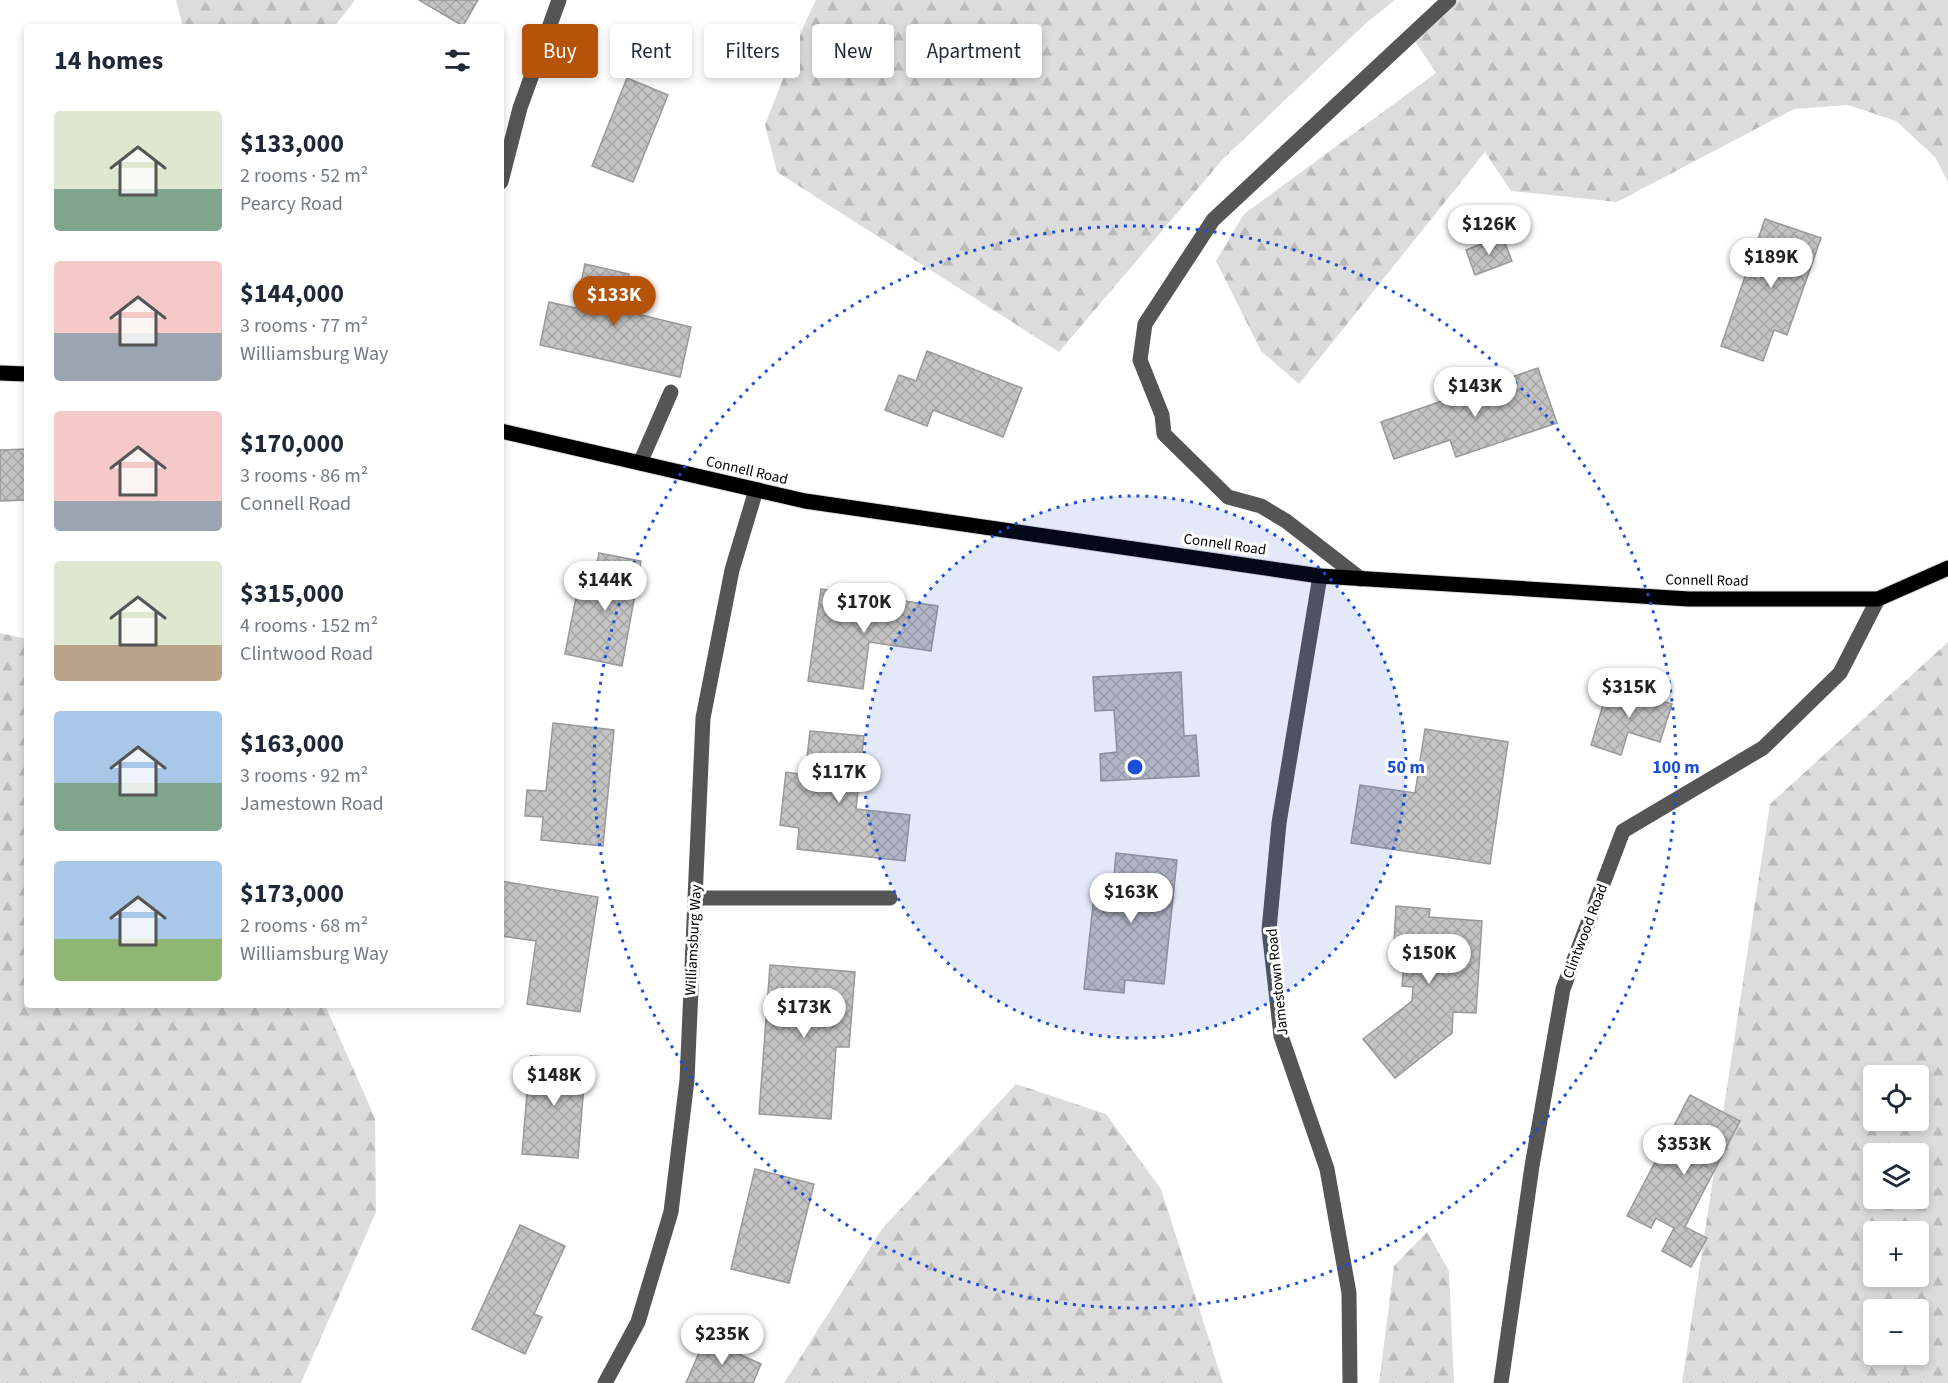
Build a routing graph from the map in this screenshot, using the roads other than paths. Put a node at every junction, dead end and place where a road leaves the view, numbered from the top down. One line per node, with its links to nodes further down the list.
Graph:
1 (559, 0): 3 (street)
2 (1449, 0): 12 (street)
3 (504, 170)
4 (0, 373): 5 (main road)
5 (24, 374)
6 (671, 392): 8 (street)
7 (504, 432): 8 (main road, Connell Road)
8 (640, 464): 9 (main road, Connell Road)
9 (756, 490): 11 (main road, Connell Road); 14 (street, Williamsburg Way)
10 (1948, 568): 13 (main road, Connell Road)
11 (1320, 576): 12 (main road, Connell Road); 17 (street, Jamestown Road)
12 (1361, 579): 13 (main road, Connell Road)
13 (1878, 599): 18 (street, Clintwood Road)
14 (695, 898): 15 (street); 16 (street, Williamsburg Way)
15 (890, 898)
16 (605, 1383)
17 (1350, 1383)
18 (1501, 1383)

